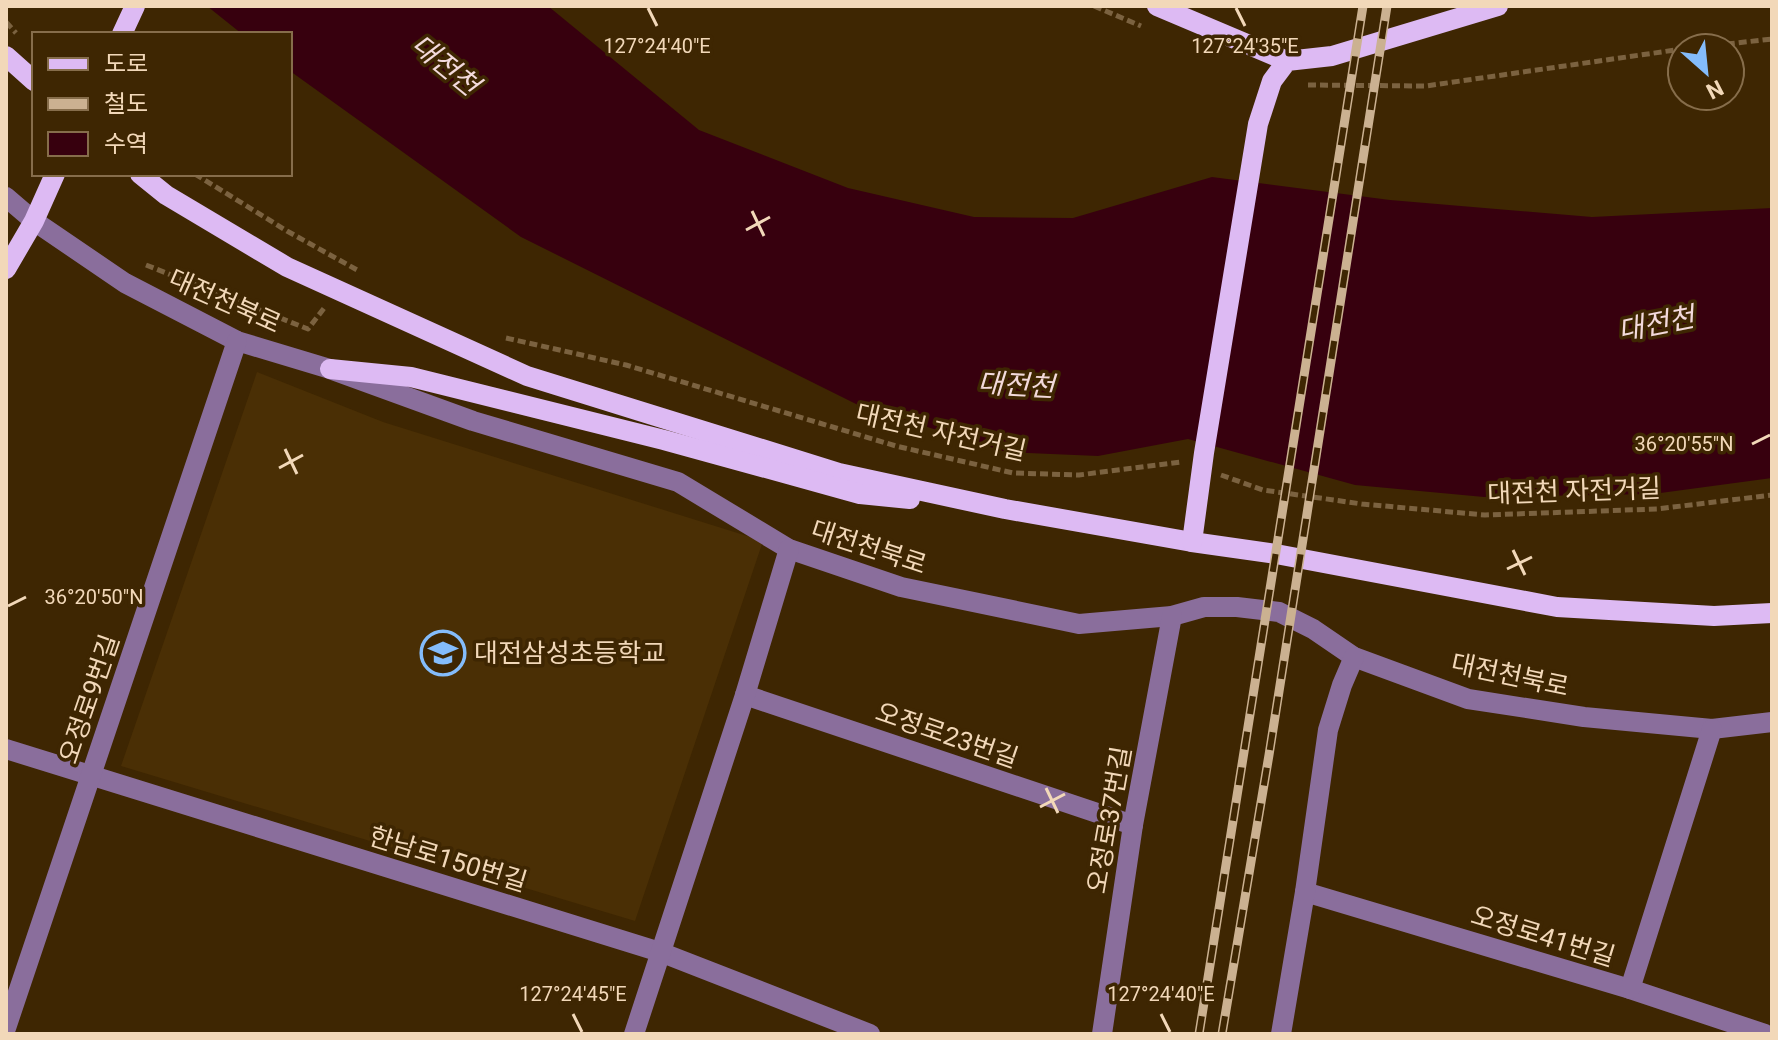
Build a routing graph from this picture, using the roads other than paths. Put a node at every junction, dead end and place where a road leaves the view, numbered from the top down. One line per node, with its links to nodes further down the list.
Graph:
1 (135, 6): 4 (main road)
2 (1157, 6): 6 (main road)
3 (1498, 6): 6 (main road)
4 (123, 32)
5 (6, 56): 7 (main road)
6 (1287, 61): 16 (main road)
7 (32, 79)
8 (54, 176): 11 (main road)
9 (142, 176): 15 (main road)
10 (6, 197): 11 (street, 대전천북로)
11 (34, 221): 12 (main road); 13 (street, 대전천북로)
12 (6, 269)
13 (237, 341): 14 (street, 대전천북로); 25 (street, 오정로9번길)
14 (330, 369): 15 (main road); 17 (street, 대전천북로)
15 (1005, 509): 16 (main road)
16 (1192, 542): 18 (main road)
17 (789, 549): 19 (street, 대전천북로); 21 (street)
18 (1772, 613)
19 (1172, 616): 20 (street, 대전천북로); 26 (street, 오정로37번길)
20 (1354, 657): 23 (street, 대전천북로); 27 (street)
21 (745, 695): 26 (street, 오정로23번길); 28 (street)
22 (1772, 722): 23 (street, 대전천북로)
23 (1712, 729): 29 (street)
24 (6, 749): 25 (street, 한남로150번길)
25 (90, 775): 28 (street, 한남로150번길); 30 (street, 오정로9번길)
26 (1133, 825): 33 (street, 오정로37번길)
27 (1305, 892): 29 (street, 오정로41번길); 34 (street)
28 (660, 952): 31 (street); 32 (street, 한남로150번길)
29 (1630, 989): 35 (street, 오정로41번길)
30 (6, 1028)
31 (634, 1034)
32 (870, 1034)
33 (1102, 1034)
34 (1281, 1034)
35 (1765, 1034)

